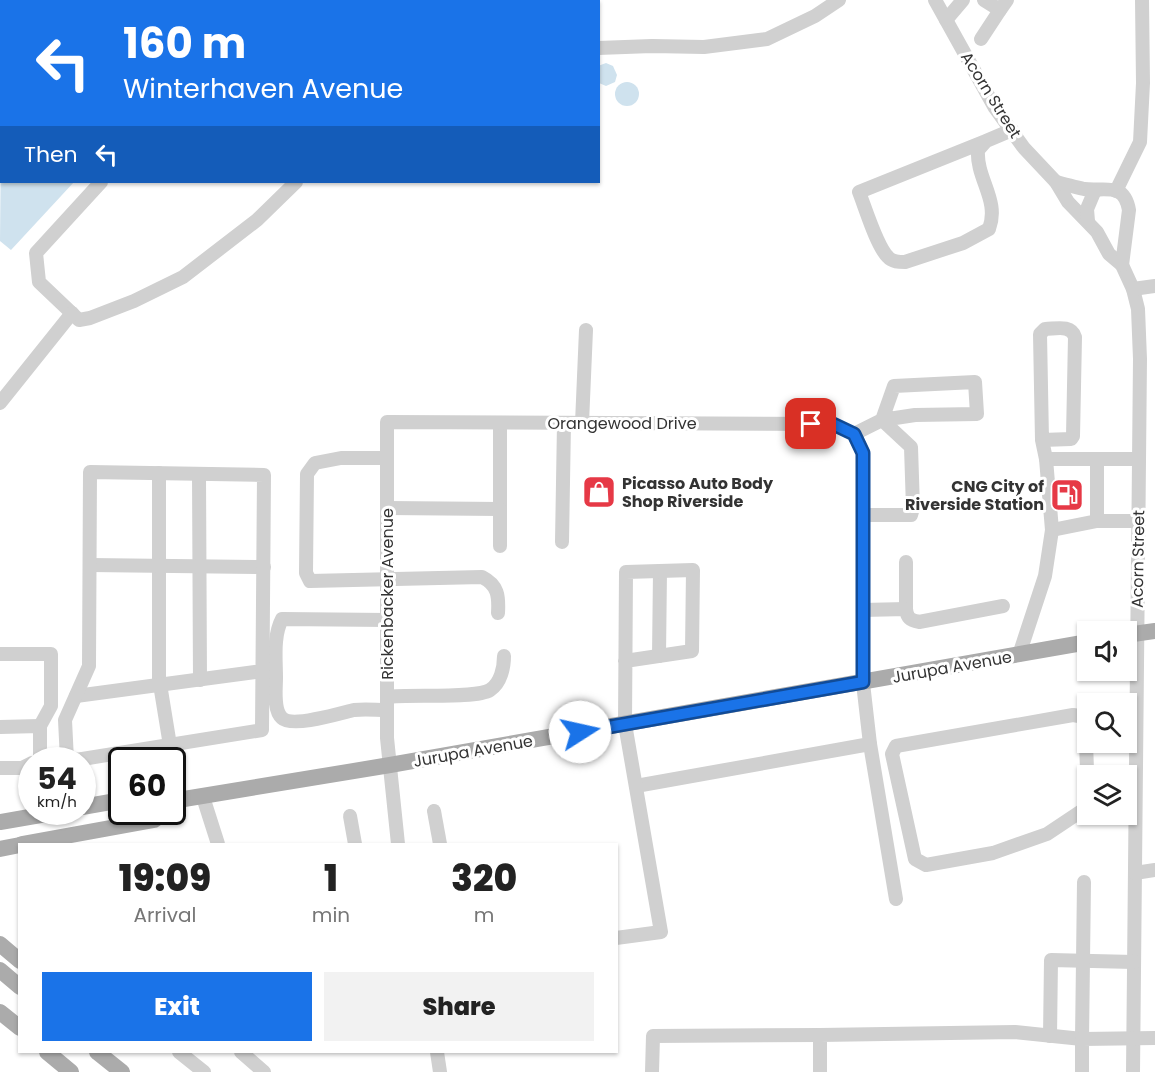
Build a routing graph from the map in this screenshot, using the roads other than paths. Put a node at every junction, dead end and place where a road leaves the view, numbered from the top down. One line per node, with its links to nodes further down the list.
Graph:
1 (839, 0): 9 (street)
2 (935, 0): 7 (street, Acorn Street)
3 (963, 0): 7 (street)
4 (984, 0): 6 (street)
5 (1142, 0): 10 (street)
6 (1003, 5): 8 (street)
7 (946, 21): 11 (street, Acorn Street)
8 (981, 39)
9 (600, 48)
10 (1149, 73): 17 (street)
11 (1012, 130): 12 (street); 13 (street, Acorn Street)
12 (986, 141): 12 (street)
13 (1056, 182): 16 (street); 18 (street, Acorn Street)
14 (100, 183): 22 (street)
15 (295, 183): 22 (street)
16 (1095, 190): 17 (street); 18 (street)
17 (1116, 190): 19 (street)
18 (1088, 221): 19 (street, Acorn Street)
19 (1122, 265): 21 (street, Acorn Street)
20 (1155, 286): 21 (street)
21 (1133, 289): 25 (street, Acorn Street)
22 (72, 313): 26 (street)
23 (586, 330): 31 (street)
24 (1155, 350): 25 (street)
25 (1140, 351): 37 (street, Acorn Street)
26 (0, 403)
27 (882, 420): 27 (street); 32 (street); 42 (street)
28 (387, 422): 29 (street, Orangewood Drive); 34 (street, Rickenbacker Avenue)
29 (500, 423): 30 (street, Orangewood Drive); 41 (street)
30 (564, 423): 31 (street, Orangewood Drive); 46 (street)
31 (582, 423): 32 (street, Orangewood Drive)
32 (854, 434): 42 (street)
33 (1042, 440): 33 (street); 35 (street)
34 (387, 458): 40 (street, Rickenbacker Avenue); 54 (street)
35 (1046, 459): 36 (street); 45 (street)
36 (1097, 459): 37 (street); 43 (street)
37 (1139, 459): 44 (street, Acorn Street)
38 (159, 473): 39 (street); 49 (street); 50 (street)
39 (198, 474): 51 (street); 52 (street)
40 (387, 508): 41 (street); 54 (street, Rickenbacker Avenue)
41 (500, 509): 47 (street)
42 (863, 515): 57 (street)
43 (1097, 521): 44 (street); 45 (street)
44 (1138, 521): 60 (street, Acorn Street)
45 (1052, 530): 65 (street)
46 (562, 542)
47 (500, 546)
48 (906, 562): 56 (street)
49 (90, 565): 50 (street); 73 (street)
50 (159, 567): 51 (street); 72 (street)
51 (198, 567): 52 (street); 70 (street)
52 (264, 567): 69 (street)
53 (660, 571): 67 (street); 67 (street); 68 (street)
54 (387, 579): 58 (street); 59 (street, Rickenbacker Avenue)
55 (1003, 606): 56 (street)
56 (906, 609): 57 (street)
57 (863, 610): 71 (street)
58 (498, 613)
59 (387, 620): 74 (street, Rickenbacker Avenue); 74 (street)
60 (1133, 621)
61 (1155, 631): 62 (main road)
62 (1137, 633)
63 (1077, 644): 65 (main road, Jurupa Avenue)
64 (0, 654): 77 (street)
65 (1019, 655): 71 (main road, Jurupa Avenue)
66 (504, 656): 74 (street)
67 (659, 656): 68 (street)
68 (625, 661): 76 (street)
69 (263, 671): 70 (street); 80 (street)
70 (200, 680): 72 (street)
71 (863, 682): 76 (main road, Jurupa Avenue); 79 (street)
72 (160, 686): 73 (street); 80 (street)
73 (75, 696): 82 (street)
74 (387, 704): 84 (street, Rickenbacker Avenue)
75 (1077, 716): 91 (street)
76 (625, 724): 84 (main road, Jurupa Avenue); 87 (street)
77 (40, 726): 78 (street); 81 (street)
78 (0, 727)
79 (870, 744): 87 (street); 107 (street)
80 (170, 746): 83 (street)
81 (38, 747)
82 (66, 747)
83 (96, 757)
84 (390, 765): 88 (main road, Jurupa Avenue); 100 (street, Rickenbacker Avenue)
85 (0, 768): 86 (street)
86 (18, 768)
87 (636, 786): 108 (street)
88 (203, 797): 89 (main road, Jurupa Avenue); 98 (street)
89 (186, 801)
90 (434, 812): 101 (street)
91 (1077, 814)
92 (350, 816): 99 (street)
93 (18, 818): 94 (main road)
94 (0, 822)
95 (127, 825): 97 (main road, Jurupa Avenue)
96 (1133, 825): 105 (street, Acorn Street)
97 (32, 843)
98 (218, 843)
99 (355, 843)
100 (399, 843)
101 (440, 843)
102 (18, 846): 103 (main road, Jurupa Avenue)
103 (0, 849)
104 (1155, 870): 105 (street)
105 (1135, 873): 112 (street, Acorn Street)
106 (1084, 882): 111 (street)
107 (896, 899)
108 (618, 938)
109 (0, 944): 110 (main road)
110 (18, 959)
111 (1083, 960): 112 (street); 118 (street); 121 (street)
112 (1134, 962): 119 (street, Acorn Street)
113 (0, 970): 114 (main road)
114 (18, 985)
115 (0, 1012): 116 (main road)
116 (18, 1026)
117 (820, 1035): 118 (street); 132 (street); 133 (street)
118 (1050, 1036): 121 (street)
119 (1134, 1038): 120 (street); 121 (street); 135 (street, Acorn Street)
120 (1155, 1038)
121 (1082, 1039): 134 (street)
122 (48, 1053): 127 (main road)
123 (98, 1053): 128 (main road)
124 (180, 1053): 129 (street)
125 (242, 1053): 130 (street)
126 (437, 1053): 131 (street)
127 (71, 1072)
128 (122, 1072)
129 (204, 1072)
130 (264, 1072)
131 (440, 1072)
132 (652, 1072)
133 (820, 1072)
134 (1082, 1072)
135 (1133, 1072)

